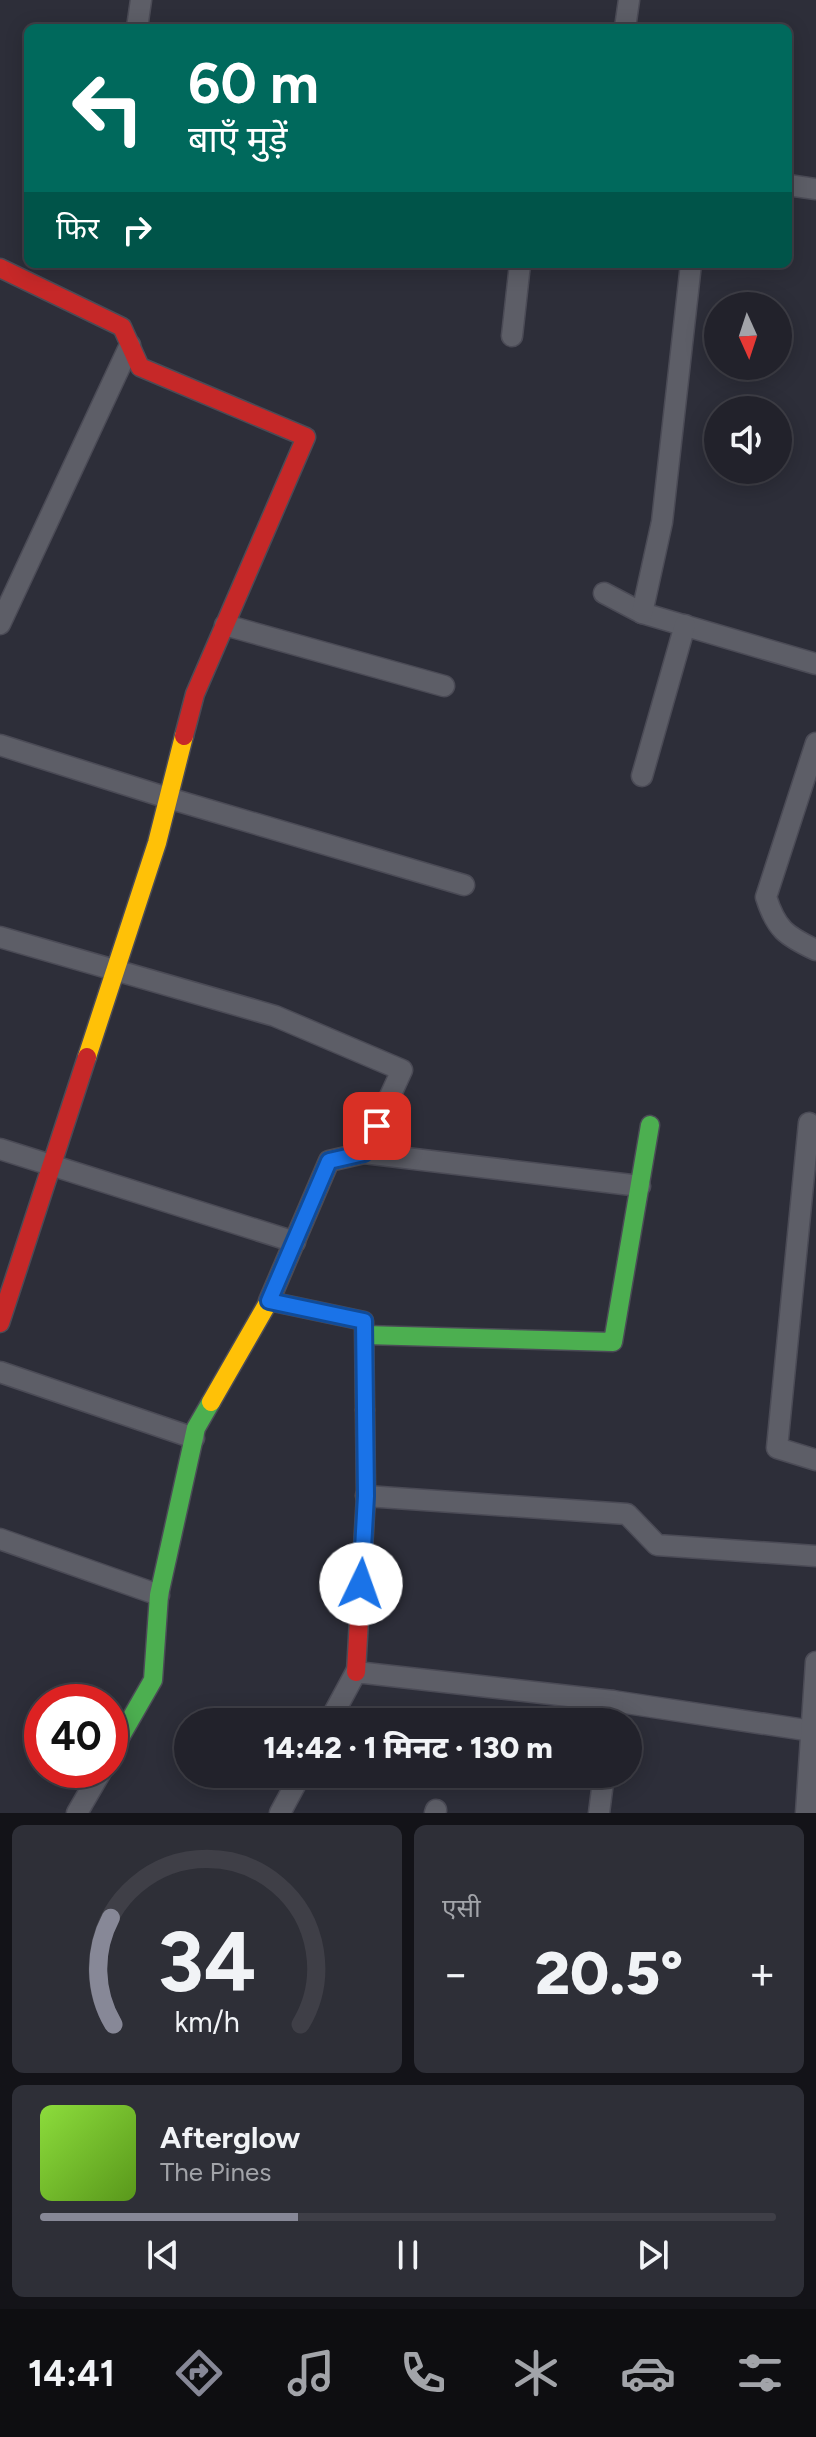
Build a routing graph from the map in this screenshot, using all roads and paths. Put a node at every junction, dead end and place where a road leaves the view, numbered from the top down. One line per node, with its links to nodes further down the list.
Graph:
1 (141, 0): 3 (street)
2 (629, 0): 4 (street)
3 (138, 24)
4 (626, 24)
5 (792, 186): 6 (street)
6 (816, 189)
7 (0, 268): 11 (street)
8 (520, 268): 10 (street)
9 (691, 268): 13 (street)
10 (512, 336)
11 (130, 345): 14 (street); 15 (street)
12 (604, 593): 13 (street)
13 (642, 613): 16 (street)
14 (0, 624)
15 (225, 625): 18 (street); 22 (street)
16 (685, 625): 17 (street); 21 (street)
17 (816, 664)
18 (444, 686)
19 (816, 743): 25 (street)
20 (0, 745): 22 (street)
21 (642, 776)
22 (168, 798): 23 (street); 26 (street)
23 (464, 885)
24 (0, 937): 26 (street)
25 (816, 950)
26 (114, 970): 30 (street); 31 (street)
27 (809, 1123): 39 (street)
28 (650, 1125): 32 (street)
29 (0, 1149): 31 (street)
30 (364, 1153): 32 (street); 33 (street)
31 (50, 1165): 33 (street); 35 (street)
32 (640, 1186): 36 (street)
33 (295, 1242): 34 (street)
34 (269, 1301): 36 (street); 38 (street)
35 (0, 1323)
36 (365, 1335): 40 (street)
37 (0, 1372): 38 (street)
38 (194, 1438): 43 (street)
39 (816, 1460)
40 (366, 1496): 42 (street); 45 (street)
41 (0, 1539): 43 (street)
42 (816, 1556)
43 (159, 1595): 49 (street)
44 (816, 1662): 50 (street)
45 (356, 1672): 46 (street); 47 (street)
46 (337, 1708)
47 (586, 1708)
48 (642, 1715): 50 (street)
49 (128, 1724)
50 (812, 1731): 57 (street)
51 (92, 1788): 54 (street)
52 (293, 1788): 55 (street)
53 (602, 1788): 56 (street)
54 (77, 1813)
55 (280, 1813)
56 (599, 1813)
57 (806, 1813)

